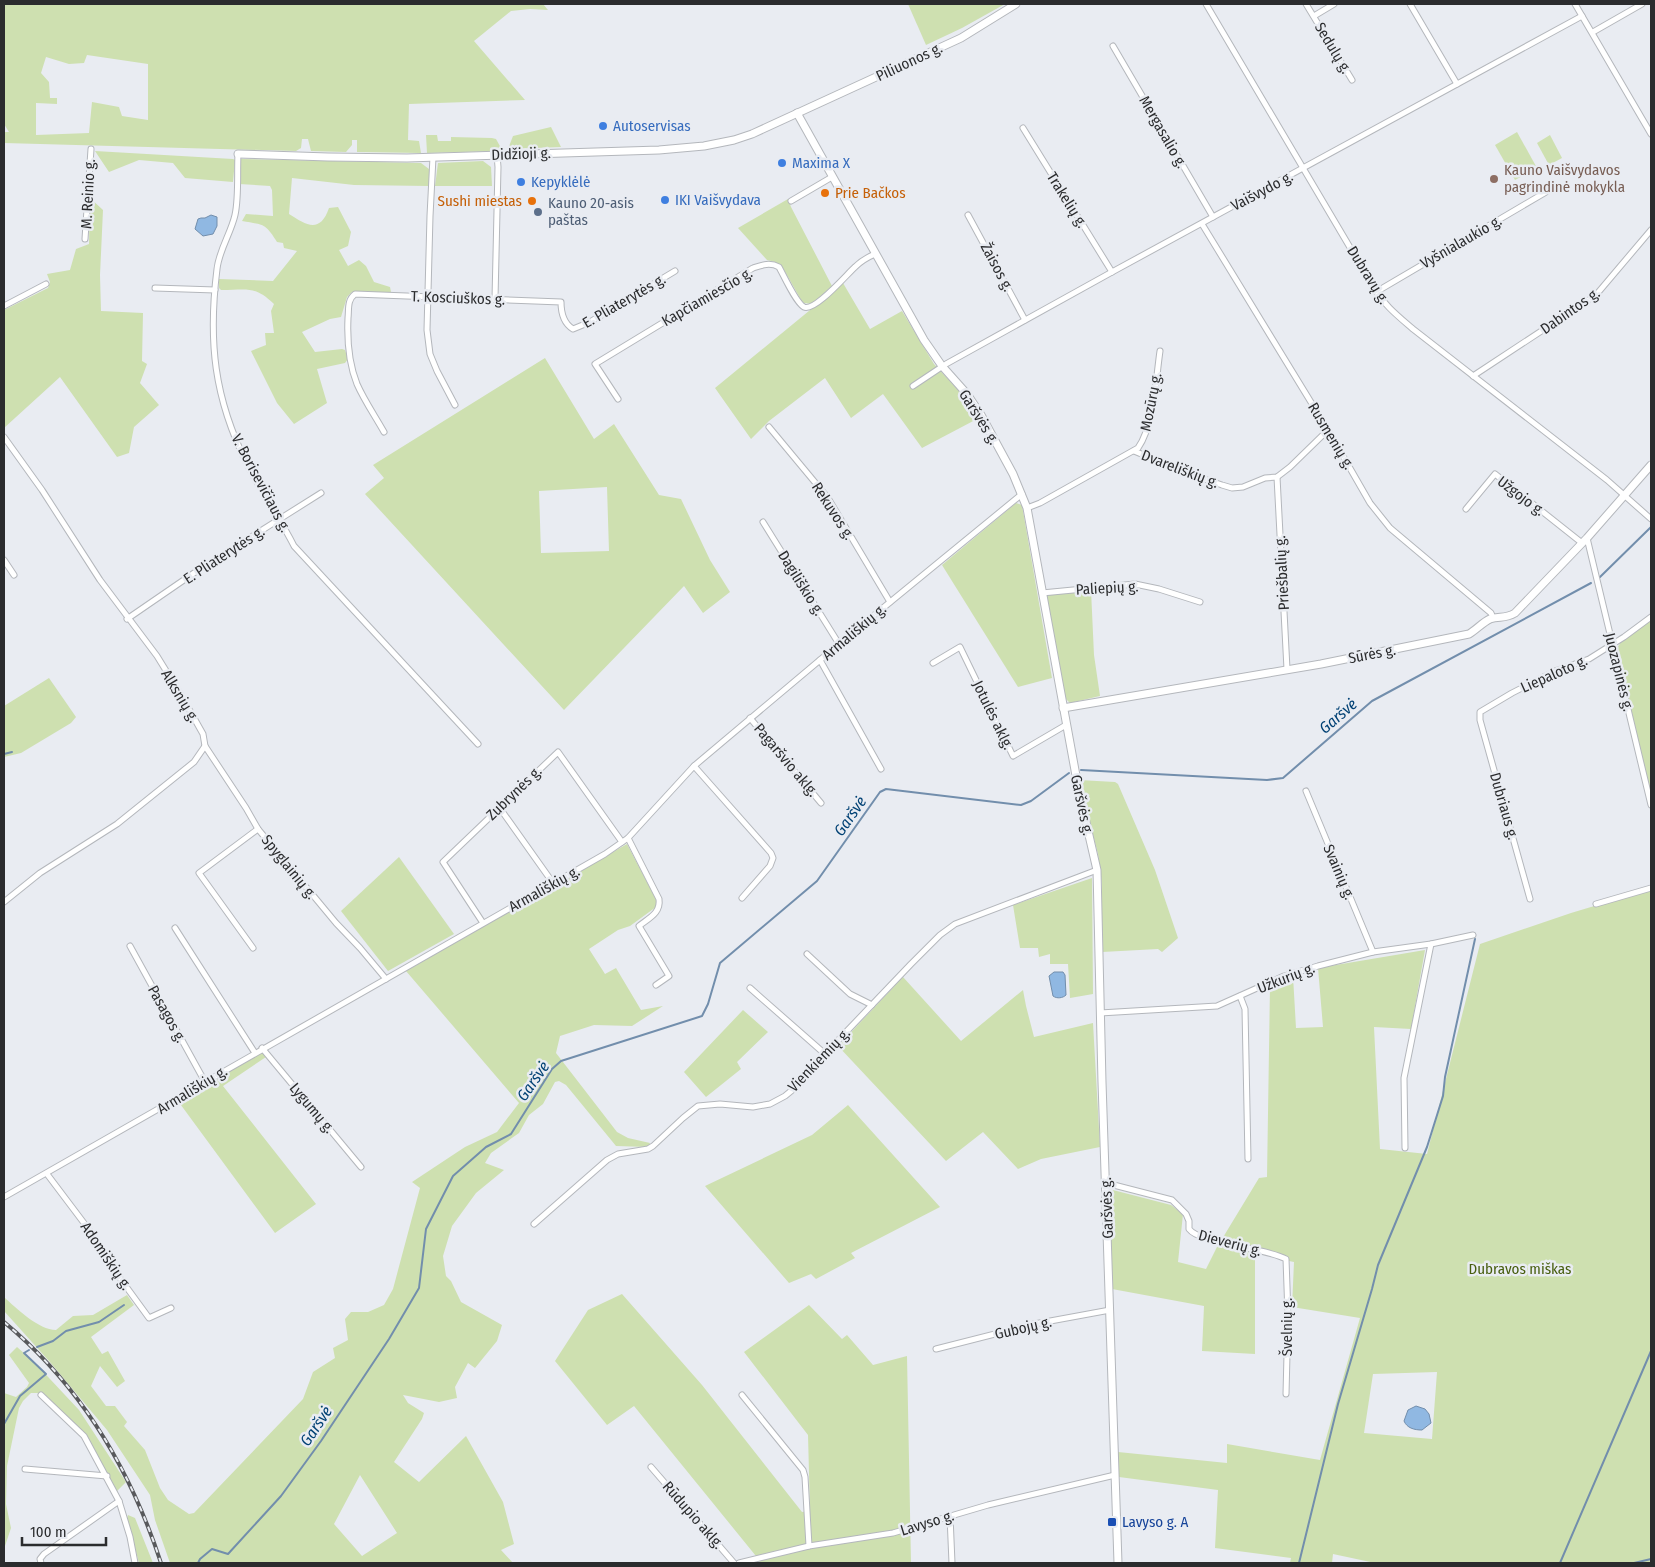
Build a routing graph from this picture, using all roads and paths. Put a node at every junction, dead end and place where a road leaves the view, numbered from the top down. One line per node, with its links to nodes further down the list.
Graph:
1 (1016, 4): 14 (main road, Piliuonos g.)
2 (1206, 4): 21 (street, Dubravų g.)
3 (1306, 4): 8 (street, Sedulų g.)
4 (1334, 4): 8 (street, Sedulų g.)
5 (1410, 4): 13 (street)
6 (1575, 4): 9 (street)
7 (1642, 4): 10 (street)
8 (1314, 16): 12 (street, Sedulų g.)
9 (1582, 16): 10 (street); 13 (street, Vaišvydo g.)
10 (1593, 32): 16 (street)
11 (1113, 46): 26 (street, Mergasalio g.)
12 (1352, 80)
13 (1457, 84): 21 (street, Vaišvydo g.)
14 (797, 113): 19 (main road, Didžioji g.); 22 (main road, Garšvės g.)
15 (1022, 128): 32 (street, Trakelių g.)
16 (1651, 134)
17 (90, 149): 29 (street, M. Reinio g.)
18 (238, 154): 20 (main road, Didžioji g.); 35 (street, V. Borisevičiaus g.)
19 (496, 155): 20 (main road, Didžioji g.); 38 (street)
20 (433, 157): 37 (street)
21 (1304, 168): 26 (street, Vaišvydo g.); 36 (street, Dubravų g.)
22 (832, 177): 24 (street); 30 (main road, Garšvės g.)
23 (1546, 192): 36 (street, Vyšnialaukio g.)
24 (791, 201)
25 (968, 214): 41 (street, Žaisos g.)
26 (1213, 217): 27 (street, Vaišvydo g.)
27 (1202, 224): 32 (street, Vaišvydo g.); 49 (street, Rusmenių g.)
28 (1651, 230): 44 (street, Dabintos g.)
29 (85, 239)
30 (875, 254): 43 (main road, Garšvės g.); 46 (street, Kapčiamiesčio g.)
31 (675, 271): 39 (street, E. Pliaterytės g.)
32 (1112, 272): 41 (street, Vaišvydo g.)
33 (46, 284): 40 (street)
34 (156, 288): 35 (street)
35 (215, 290): 60 (street, V. Borisevičiaus g.)
36 (1376, 292): 44 (street, Dubravų g.)
37 (427, 296): 38 (street, T. Kosciuškos g.); 47 (street); 50 (street, T. Kosciuškos g.)
38 (495, 299): 39 (street, T. Kosciuškos g.)
39 (561, 302)
40 (4, 306)
41 (1025, 320): 43 (street, Vaišvydo g.)
42 (1160, 351): 52 (street, Mozūrų g.)
43 (942, 366): 45 (street, Vaišvydo g.); 56 (main road, Garšvės g.)
44 (1473, 376): 57 (street, Dubravų g.)
45 (913, 386)
46 (618, 399)
47 (455, 405)
48 (769, 427): 67 (street, Rekuvos g.)
49 (1328, 430): 54 (street, Dvareliškių g.); 70 (street, Rusmenių g.)
50 (384, 432)
51 (4, 437): 71 (street, Alksnių g.)
52 (1134, 451): 54 (street, Dvareliškių g.); 58 (street, Dvareliškių g.)
53 (1651, 465): 57 (main road, Sūrės g.)
54 (1277, 477): 76 (street, Priešbalių g.)
55 (321, 493): 60 (street, E. Pliaterytės g.)
56 (1022, 494): 58 (main road, Garšvės g.); 67 (street, Armališkių g.)
57 (1624, 494): 61 (street, Dubravų g.); 63 (main road, Sūrės g.)
58 (1027, 508): 66 (main road, Garšvės g.)
59 (1466, 509): 63 (street, Užgojo g.)
60 (280, 519): 71 (street, E. Pliaterytės g.); 81 (street, V. Borisevičiaus g.)
61 (1651, 519)
62 (763, 522): 72 (street, Dagiliškio g.)
63 (1585, 541): 70 (main road, Sūrės g.); 73 (street, Juozapinės g.)
64 (4, 560): 65 (street)
65 (14, 575)
66 (1042, 593): 68 (street, Paliepių g.); 77 (main road, Garšvės g.)
67 (890, 602): 72 (street, Armališkių g.)
68 (1200, 602)
69 (1651, 617): 73 (street, Liepaloto g.)
70 (1493, 618): 76 (main road, Sūrės g.)
71 (127, 619): 82 (street, Alksnių g.)
72 (839, 644): 74 (street, Armališkių g.)
73 (1613, 644): 78 (street, Liepaloto g.); 87 (street, Juozapinės g.)
74 (820, 660): 79 (street, Armališkių g.); 84 (street)
75 (933, 663): 80 (street, Jotulės aklg.)
76 (1287, 669): 77 (main road, Sūrės g.)
77 (1063, 708): 80 (main road, Garšvės g.)
78 (1480, 712): 96 (street, Dubriaus g.)
79 (750, 718): 83 (street, Armališkių g.); 86 (street, Pagaršvio aklg.)
80 (1066, 725): 92 (main road, Garšvės g.)
81 (478, 744)
82 (205, 746): 89 (street, Spyglainių g.); 97 (street)
83 (694, 766): 90 (street, Armališkių g.); 95 (street)
84 (881, 769)
85 (1306, 791): 105 (street, Svainių g.)
86 (821, 803)
87 (1651, 805)
88 (499, 807): 91 (street, Zubrynės g.); 93 (street); 99 (street, Zubrynės g.)
89 (258, 829): 104 (street); 107 (street, Spyglainių g.)
90 (628, 838): 91 (street, Armališkių g.); 108 (street)
91 (622, 842): 93 (street, Armališkių g.)
92 (1097, 870): 111 (street, Vienkiemių g.); 112 (main road, Garšvės g.)
93 (553, 883): 99 (street, Armališkių g.)
94 (1651, 888): 98 (street)
95 (742, 898)
96 (1530, 898)
97 (4, 902)
98 (1596, 904)
99 (483, 923): 107 (street, Armališkių g.)
100 (175, 928): 114 (street)
101 (1473, 935): 102 (street, Užkurių g.)
102 (1431, 944): 105 (street, Užkurių g.); 117 (street)
103 (130, 946): 116 (street, Pasagos g.)
104 (253, 948)
105 (1373, 952): 110 (street, Užkurių g.)
106 (807, 954): 111 (street)
107 (386, 979): 113 (street, Armališkių g.)
108 (656, 985)
109 (750, 988): 115 (street)
110 (1240, 996): 112 (street, Užkurių g.); 118 (street)
111 (872, 1005): 115 (street, Vienkiemių g.)
112 (1100, 1013): 121 (main road, Garšvės g.)
113 (262, 1048): 114 (street, Armališkių g.); 119 (street, Lygumų g.)
114 (255, 1053): 116 (street, Armališkių g.)
115 (826, 1054): 123 (street, Vienkiemių g.)
116 (205, 1082): 120 (street, Armališkių g.)
117 (1405, 1148)
118 (1248, 1159)
119 (361, 1167)
120 (47, 1174): 122 (street, Armališkių g.); 125 (street, Adomiškių g.)
121 (1106, 1183): 124 (street, Dieverių g.); 126 (main road, Garšvės g.)
122 (4, 1197)
123 (534, 1224)
124 (1286, 1259): 128 (street, Švelnių g.)
125 (171, 1308)
126 (1110, 1310): 127 (street, Gubojų g.); 133 (main road, Garšvės g.)
127 (936, 1350)
128 (1286, 1394)
129 (41, 1395): 134 (street)
130 (742, 1395): 137 (street)
131 (652, 1466): 140 (street, Rūdupio aklg.)
132 (25, 1469): 134 (street)
133 (1115, 1475): 136 (street, Lavyso g.); 143 (main road, Garšvės g.)
134 (107, 1476): 135 (street)
135 (119, 1501): 138 (street); 139 (street)
136 (950, 1516): 137 (street, Lavyso g.); 142 (street)
137 (809, 1546): 141 (street, Lavyso g.)
138 (41, 1563)
139 (135, 1563)
140 (734, 1563)
141 (739, 1563)
142 (952, 1563)
143 (1118, 1563)

